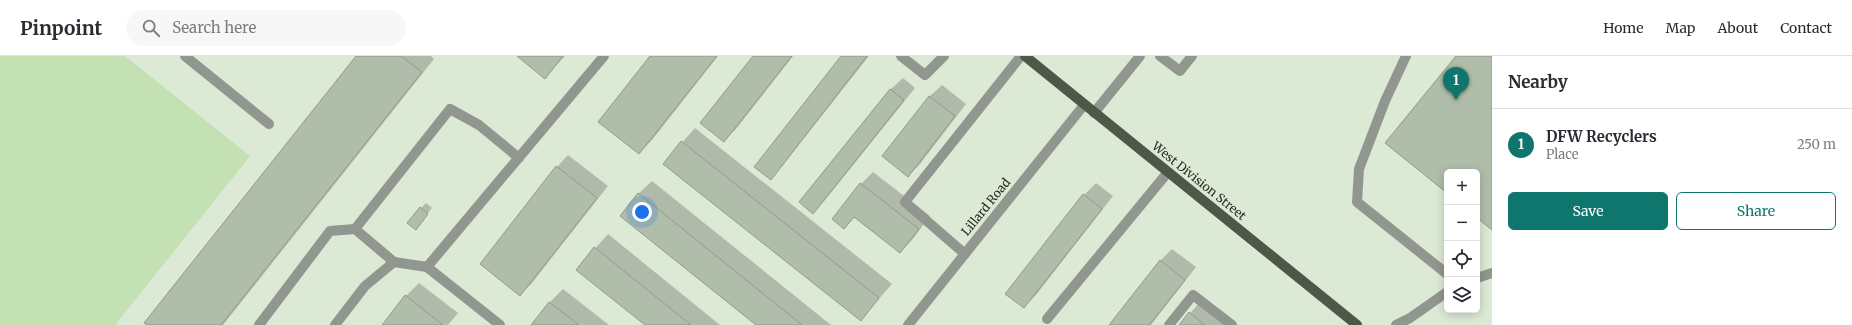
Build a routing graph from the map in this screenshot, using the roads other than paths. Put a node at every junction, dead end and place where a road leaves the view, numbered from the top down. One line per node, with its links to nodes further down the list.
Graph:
1 (185, 56): 13 (street)
2 (604, 56): 14 (street)
3 (901, 56): 4 (street)
4 (944, 56)
5 (1021, 56): 17 (street)
6 (1026, 56): 11 (main road, West Division Street)
7 (1140, 56): 12 (street)
8 (1160, 56): 9 (street)
9 (1192, 56)
10 (1406, 56): 20 (street)
11 (1084, 105): 12 (main road, West Division Street); 17 (street, Lillard Road)
12 (1094, 113): 15 (main road, West Division Street)
13 (269, 124)
14 (519, 158): 16 (street); 19 (street)
15 (1168, 172): 24 (street); 31 (main road, West Division Street)
16 (355, 229): 18 (street); 26 (street)
17 (965, 254): 28 (street, Lillard Road)
18 (394, 262): 19 (street); 27 (street)
19 (426, 267): 25 (street)
20 (1444, 272)
21 (1492, 273): 22 (street)
22 (1480, 277)
23 (1444, 294): 32 (street)
24 (1047, 319)
25 (496, 324)
26 (259, 325)
27 (335, 325)
28 (908, 325)
29 (1169, 325): 30 (street)
30 (1232, 325)
31 (1357, 325)
32 (1396, 325)

